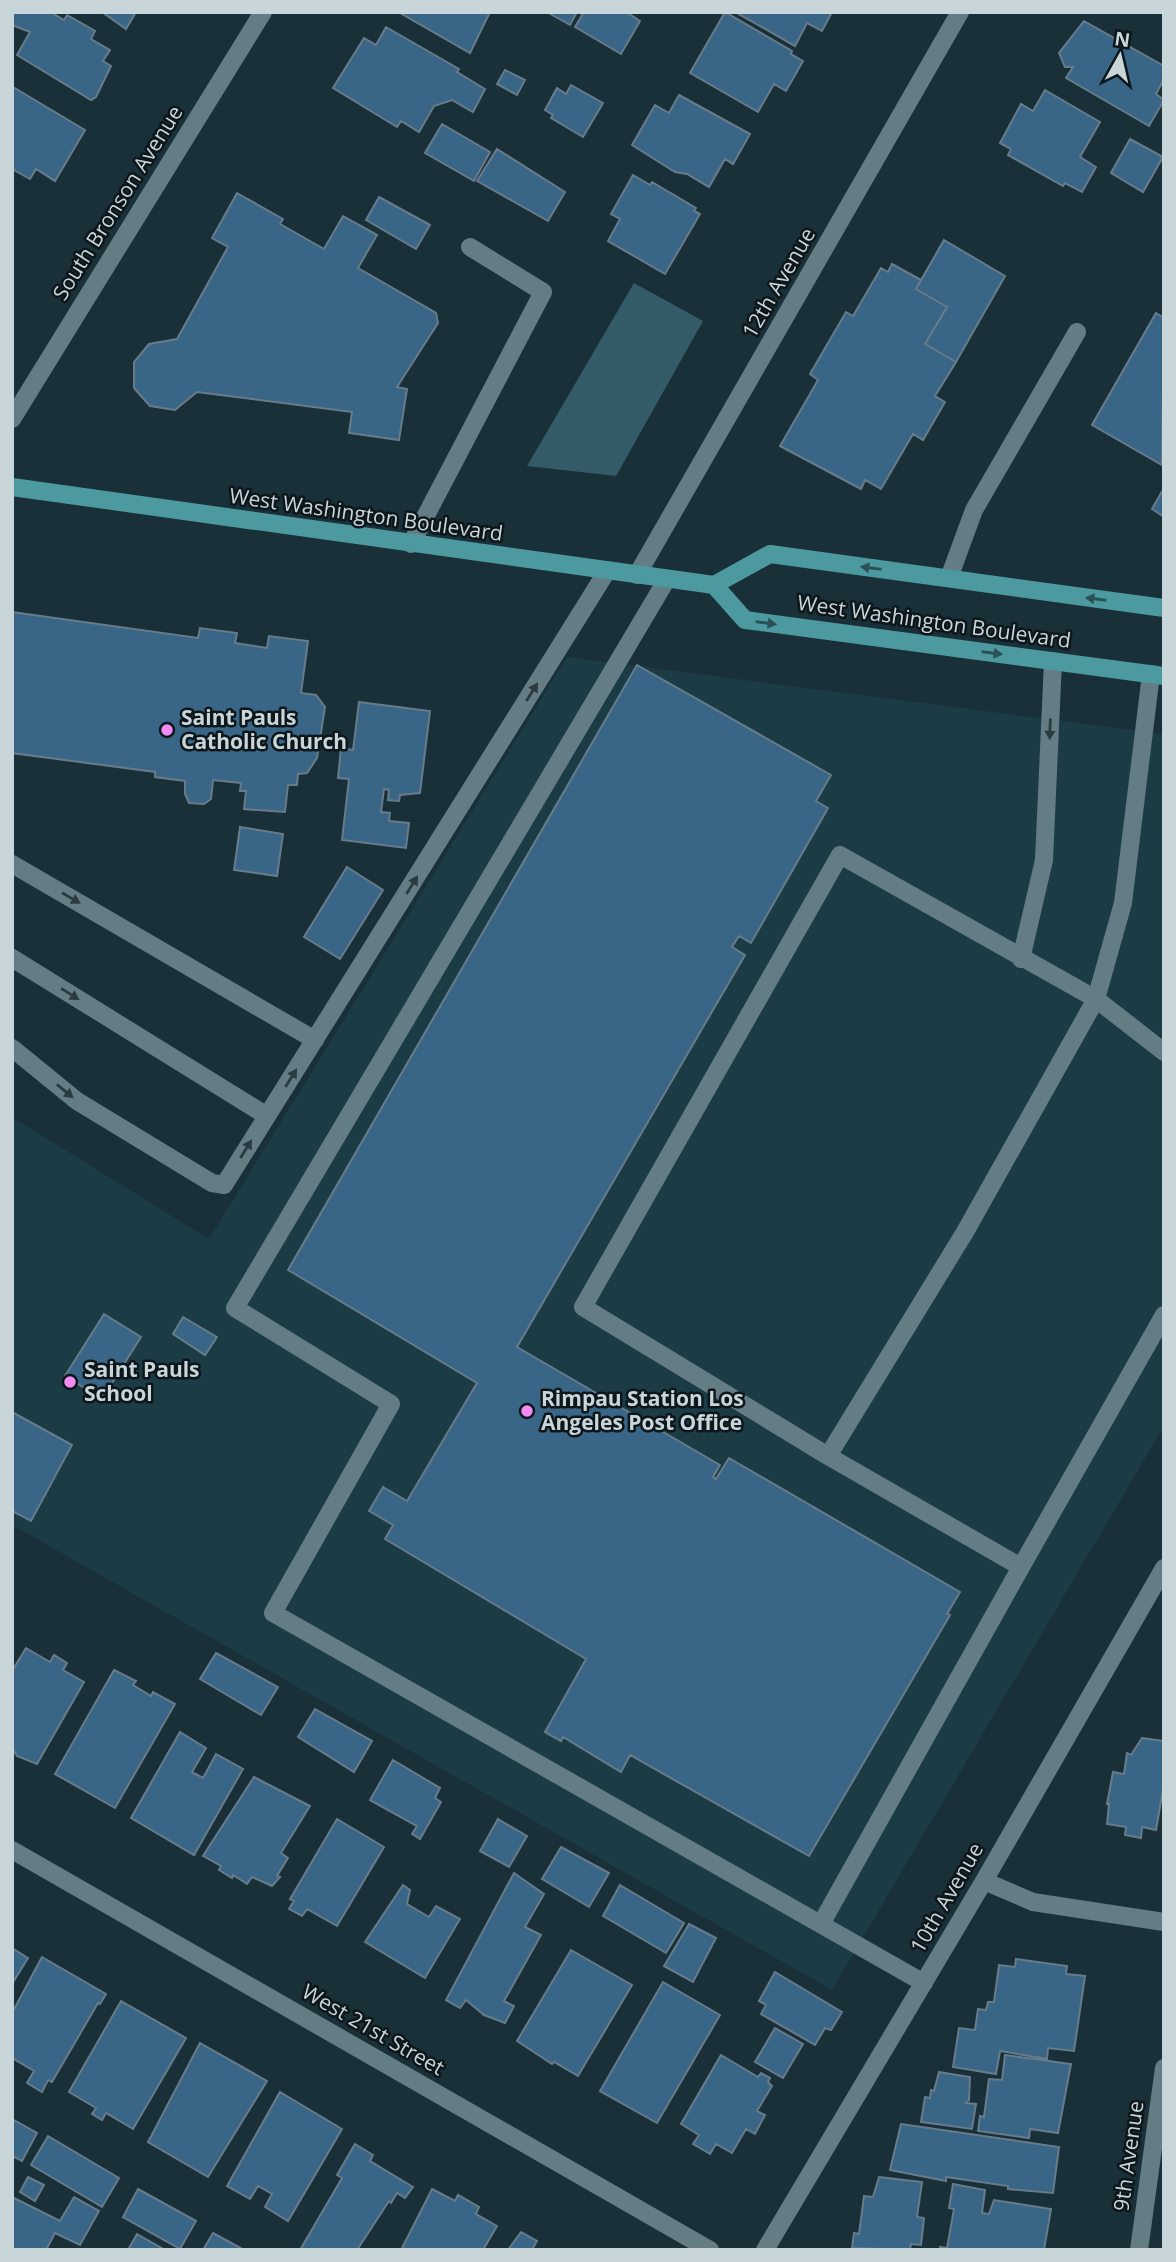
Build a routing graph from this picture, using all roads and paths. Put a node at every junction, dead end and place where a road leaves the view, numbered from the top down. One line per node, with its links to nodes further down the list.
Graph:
1 (263, 12): 5 (street, South Bronson Avenue)
2 (960, 12): 9 (street, 12th Avenue)
3 (470, 247): 7 (street)
4 (1077, 332): 10 (street)
5 (12, 419)
6 (12, 488): 7 (main road, West Washington Boulevard)
7 (411, 544): 8 (main road, West Washington Boulevard)
8 (607, 571): 9 (main road, West Washington Boulevard); 20 (street, one-way to 8)
9 (638, 575): 11 (main road, West Washington Boulevard)
10 (948, 578): 12 (main road, one-way to 12); 13 (main road, one-way to 10)
11 (667, 579): 12 (main road, West Washington Boulevard); 31 (street)
12 (714, 585): 14 (main road, West Washington Boulevard, one-way to 14)
13 (1164, 608)
14 (1053, 661): 15 (main road, West Washington Boulevard); 18 (street, one-way to 18)
15 (1158, 675): 19 (street)
16 (12, 864): 20 (street, one-way to 20)
17 (12, 958): 23 (street, one-way to 23)
18 (1021, 959): 19 (street); 25 (street)
19 (1096, 999): 22 (street); 25 (street)
20 (315, 1040): 23 (street, one-way to 20)
21 (12, 1048): 23 (street, one-way to 23)
22 (1164, 1052)
23 (267, 1116)
24 (1164, 1315): 26 (street)
25 (828, 1456): 26 (street)
26 (1021, 1567): 31 (street)
27 (1164, 1568): 29 (street, 10th Avenue)
28 (12, 1850): 34 (street, West 21st Street)
29 (984, 1881): 30 (street); 32 (street, 10th Avenue)
30 (1164, 1922)
31 (821, 1924): 32 (street)
32 (924, 1983): 35 (street, 10th Avenue)
33 (1164, 2068): 36 (street, 9th Avenue)
34 (710, 2250)
35 (765, 2250)
36 (1139, 2250)

